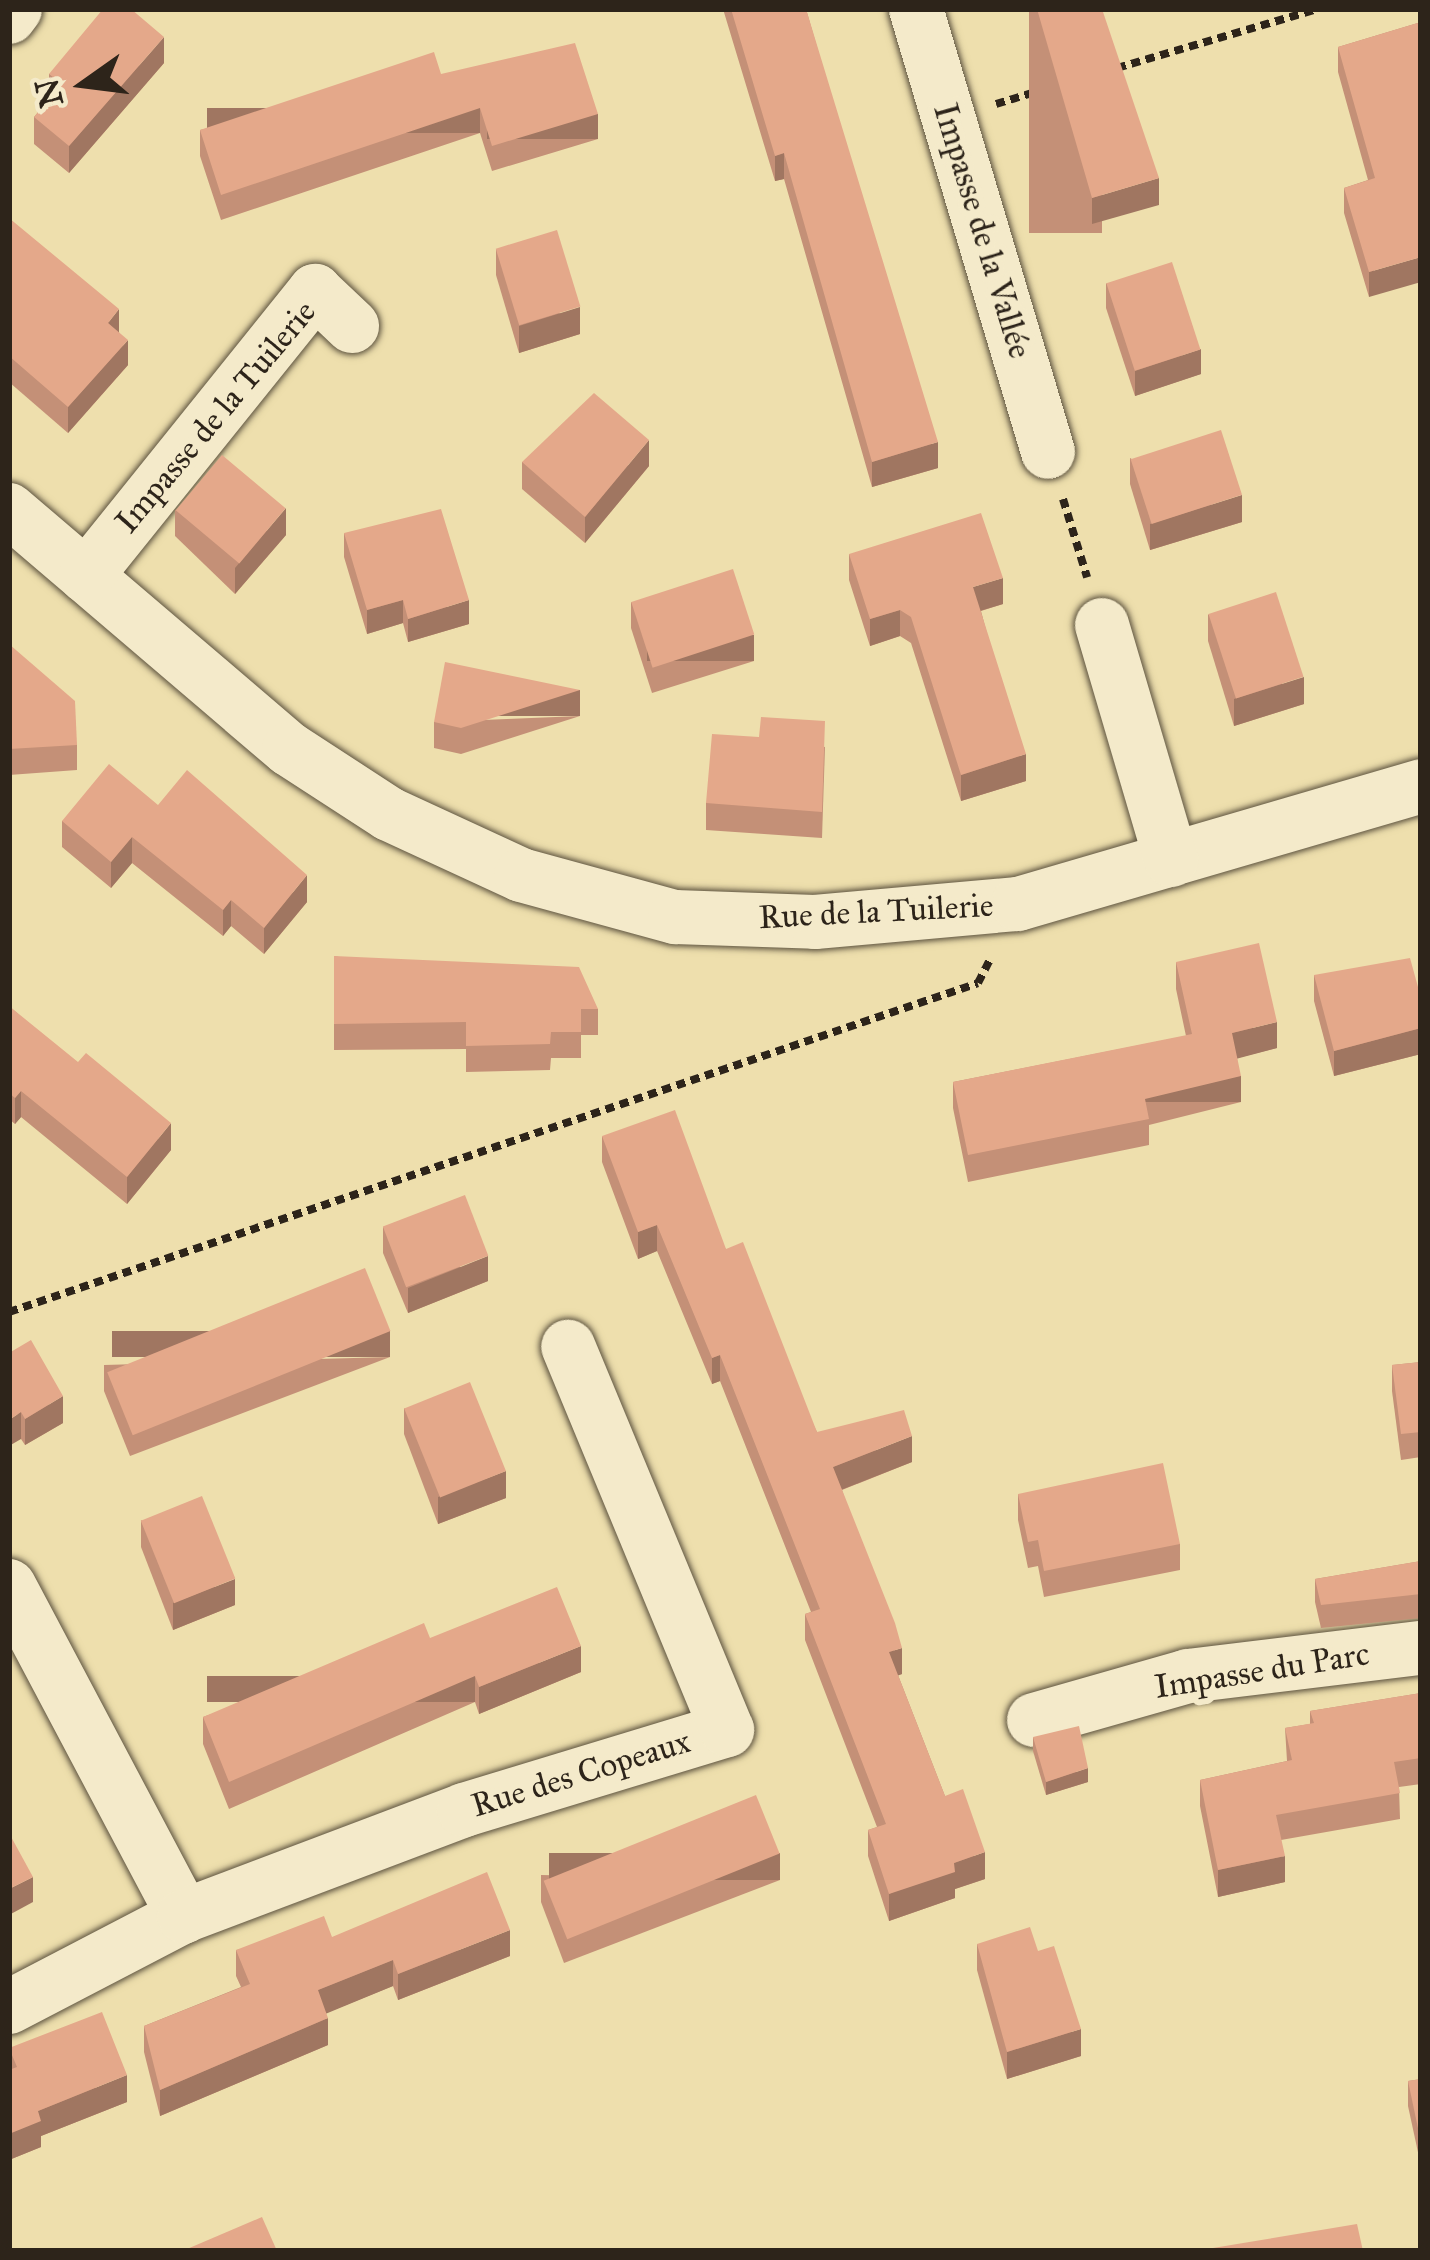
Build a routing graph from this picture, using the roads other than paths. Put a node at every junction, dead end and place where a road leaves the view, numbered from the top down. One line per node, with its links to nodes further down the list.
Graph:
1 (15, 9): 3 (street)
2 (916, 9): 5 (street, Impasse de la Vallée)
3 (9, 17)
4 (352, 326): 7 (street, Impasse de la Tuilerie)
5 (1048, 452)
6 (9, 510): 7 (street, Rue de la Tuilerie)
7 (86, 575): 10 (street, Rue de la Tuilerie)
8 (1102, 625): 10 (street)
9 (1421, 786): 10 (street, Rue de la Tuilerie)
10 (1171, 860)
11 (568, 1347): 15 (street, Rue des Copeaux)
12 (9, 1586): 15 (street)
13 (1421, 1648): 14 (street, Impasse du Parc)
14 (1034, 1720)
15 (184, 1916): 16 (street, Rue des Copeaux)
16 (9, 2007)

